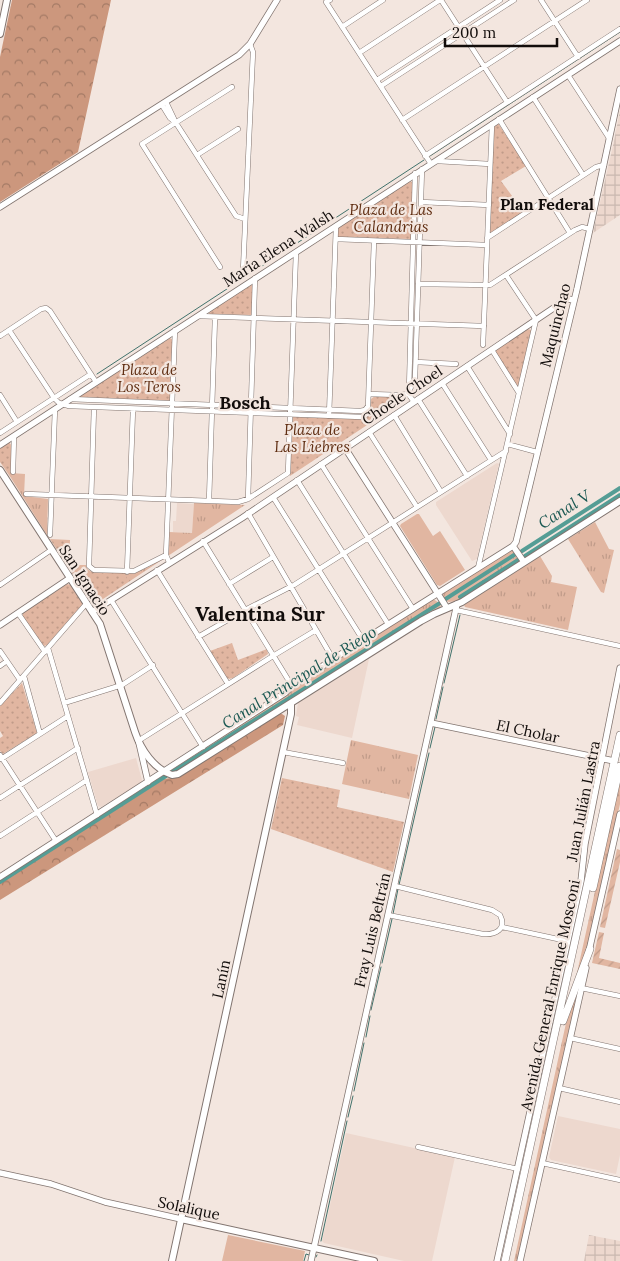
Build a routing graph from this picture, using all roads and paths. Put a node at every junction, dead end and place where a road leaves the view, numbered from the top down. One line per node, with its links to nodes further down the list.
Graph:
1 (7, 0): 15 (main road)
2 (277, 0): 17 (street)
3 (383, 0): 11 (street)
4 (441, 0): 12 (street); 18 (street)
5 (500, 0): 12 (street)
6 (514, 0): 14 (street)
7 (541, 0): 10 (street)
8 (587, 0): 10 (street)
9 (328, 1): 11 (street)
10 (555, 21): 19 (street); 20 (street)
11 (342, 27): 18 (street)
12 (458, 27): 14 (street); 22 (street)
13 (620, 29): 19 (street)
14 (462, 33): 20 (street); 23 (street)
15 (0, 34)
16 (620, 41): 21 (street, María Elena Walsh)
17 (250, 44): 28 (street); 47 (street)
18 (359, 53): 22 (street)
19 (578, 57): 27 (street)
20 (484, 67): 27 (street); 30 (street)
21 (568, 74): 26 (street, María Elena Walsh); 34 (street)
22 (377, 80): 23 (street)
23 (381, 86): 30 (street)
24 (232, 87): 31 (street)
25 (620, 89): 34 (street, Maquinchao)
26 (533, 97): 29 (street, María Elena Walsh); 42 (street)
27 (507, 102): 36 (street)
28 (164, 103): 31 (street); 46 (street)
29 (499, 119): 32 (street, María Elena Walsh); 43 (street)
30 (402, 120): 36 (street)
31 (176, 122): 35 (street); 58 (street)
32 (492, 124): 37 (street, María Elena Walsh); 38 (street)
33 (238, 129): 35 (street)
34 (610, 138): 39 (street, Maquinchao)
35 (197, 155): 47 (street)
36 (426, 156): 37 (street)
37 (433, 162): 38 (street); 40 (street, María Elena Walsh)
38 (490, 164): 45 (street)
39 (604, 165): 42 (street); 49 (street, Maquinchao)
40 (422, 169): 41 (street, María Elena Walsh); 44 (street)
41 (415, 173): 48 (street, María Elena Walsh); 54 (street)
42 (583, 175): 43 (street)
43 (548, 198): 50 (street); 51 (street)
44 (421, 202): 45 (street); 55 (street)
45 (489, 205): 51 (street)
46 (0, 207)
47 (245, 219): 59 (street)
48 (336, 226): 52 (street); 57 (street, María Elena Walsh)
49 (590, 229): 50 (street); 64 (street, Maquinchao)
50 (570, 233): 60 (street)
51 (487, 238): 56 (street)
52 (336, 239): 53 (street); 70 (street)
53 (374, 241): 54 (street); 71 (street)
54 (414, 242): 55 (street); 72 (street)
55 (420, 243): 56 (street); 62 (street)
56 (487, 245): 63 (street)
57 (296, 252): 61 (street, María Elena Walsh); 68 (street)
58 (220, 266)
59 (243, 271)
60 (506, 275): 63 (street); 69 (street)
61 (255, 278): 65 (street, María Elena Walsh); 67 (street)
62 (418, 284): 63 (street); 73 (street)
63 (486, 286): 74 (street)
64 (574, 300): 69 (street, Choele Choel); 119 (street, Maquinchao)
65 (198, 316): 66 (street); 76 (street, María Elena Walsh)
66 (215, 317): 67 (street); 96 (street)
67 (254, 318): 68 (street); 98 (street)
68 (294, 319): 70 (street); 100 (street)
69 (536, 320): 79 (street, Choele Choel); 88 (street)
70 (332, 321): 71 (street); 103 (street)
71 (371, 322): 72 (street); 87 (street)
72 (411, 324): 73 (street); 86 (street)
73 (417, 324): 74 (street); 80 (street)
74 (484, 326): 78 (street)
75 (9, 330): 77 (street); 83 (street); 90 (street)
76 (175, 330): 84 (street, María Elena Walsh); 95 (street)
77 (0, 336)
78 (483, 344)
79 (492, 350): 82 (street, Choele Choel); 88 (street)
80 (416, 362): 81 (street); 86 (street)
81 (456, 364)
82 (467, 366): 85 (street, Choele Choel); 113 (street)
83 (91, 374): 84 (street); 90 (street)
84 (96, 382): 91 (street, María Elena Walsh)
85 (442, 383): 93 (street, Choele Choel); 120 (street)
86 (409, 393): 87 (street); 93 (street)
87 (369, 394): 97 (street)
88 (519, 394): 113 (street)
89 (0, 395): 110 (street)
90 (54, 398): 94 (street); 110 (street)
91 (70, 399): 92 (street); 94 (street, María Elena Walsh)
92 (94, 400): 95 (street); 99 (street)
93 (416, 401): 108 (street, Choele Choel); 124 (street)
94 (62, 404): 99 (street); 101 (street, María Elena Walsh)
95 (173, 404): 96 (street); 104 (street)
96 (212, 405): 98 (street); 105 (street)
97 (368, 405): 103 (street); 109 (street)
98 (251, 407): 100 (street); 106 (street)
99 (94, 408): 102 (street); 129 (street)
100 (290, 408): 103 (street); 107 (street)
101 (55, 409): 114 (street, María Elena Walsh); 128 (street)
102 (133, 409): 104 (street); 131 (street)
103 (329, 410): 109 (street)
104 (172, 411): 105 (street); 133 (street)
105 (212, 412): 106 (street); 134 (street)
106 (251, 414): 107 (street); 132 (street)
107 (290, 415): 109 (street); 132 (street)
108 (394, 415): 111 (street, Choele Choel); 126 (street)
109 (329, 416)
110 (17, 422): 112 (street)
111 (369, 432): 117 (street, Choele Choel); 136 (street)
112 (0, 433)
113 (510, 434): 115 (street)
114 (14, 436): 116 (street, María Elena Walsh); 123 (street)
115 (507, 444): 118 (street); 119 (street)
116 (0, 445)
117 (345, 448): 121 (street, Choele Choel); 138 (street)
118 (506, 451): 120 (street); 149 (street)
119 (537, 452): 142 (street, Maquinchao)
120 (491, 460): 124 (street)
121 (321, 464): 125 (street, Choele Choel); 140 (street)
122 (0, 470): 143 (main road, San Ignacio)
123 (13, 472)
124 (467, 476): 126 (street)
125 (297, 480): 130 (street, Choele Choel); 144 (street)
126 (441, 492): 136 (street)
127 (26, 494): 128 (street)
128 (52, 495): 129 (street); 139 (street)
129 (90, 496): 131 (street); 152 (street)
130 (273, 496): 137 (street, Choele Choel); 151 (street)
131 (130, 498): 133 (street); 152 (street)
132 (248, 499): 134 (street)
133 (169, 500): 134 (street); 145 (street)
134 (209, 501)
135 (620, 501): 148 (main road)
136 (417, 507): 138 (street)
137 (248, 514): 141 (street, Choele Choel); 146 (street)
138 (393, 522): 140 (street); 158 (street)
139 (50, 535)
140 (368, 538): 144 (street); 163 (street)
141 (203, 541): 147 (street, Choele Choel); 156 (street)
142 (513, 546): 148 (street); 149 (street)
143 (52, 550): 154 (main road, San Ignacio); 155 (street)
144 (344, 554): 151 (street); 167 (street)
145 (166, 555): 147 (street); 152 (street)
146 (273, 557): 156 (street); 157 (street)
147 (169, 562): 150 (street, Choele Choel)
148 (524, 562): 161 (main road)
149 (478, 568): 158 (street)
150 (157, 570): 159 (street, Choele Choel); 170 (street)
151 (319, 570): 157 (street); 171 (street)
152 (127, 572)
153 (0, 576): 155 (street)
154 (70, 578): 160 (main road, San Ignacio); 166 (street)
155 (2, 583)
156 (229, 584): 164 (street)
157 (291, 587): 164 (street); 169 (street)
158 (438, 593): 162 (street); 163 (street)
159 (111, 600): 165 (street, Choele Choel); 178 (street)
160 (86, 604): 165 (main road, San Ignacio); 174 (street)
161 (457, 607): 162 (main road); 172 (street); 190 (street, Fray Luis Beltrán)
162 (447, 608): 186 (main road)
163 (413, 609): 167 (street)
164 (244, 610): 170 (street); 175 (street)
165 (92, 612): 183 (main road, San Ignacio)
166 (18, 613): 168 (street); 174 (street)
167 (388, 624): 171 (street)
168 (0, 625)
169 (316, 630): 175 (street); 176 (street)
170 (198, 637): 182 (street)
171 (363, 640): 176 (street)
172 (620, 646)
173 (0, 650): 177 (street)
174 (46, 650): 181 (street); 187 (street)
175 (273, 656): 182 (street); 184 (street)
176 (333, 659): 184 (street)
177 (7, 661): 179 (street); 181 (street)
178 (153, 665): 183 (street); 188 (street)
179 (0, 666)
180 (620, 668): 198 (street, Juan Julián Lastra)
181 (22, 678): 185 (street); 191 (street)
182 (228, 684): 188 (street)
183 (120, 685): 187 (street); 193 (main road, San Ignacio)
184 (292, 686): 194 (street)
185 (0, 703)
186 (291, 703): 196 (main road, Lanín); 201 (main road)
187 (64, 704): 189 (street)
188 (183, 713): 193 (street); 194 (street)
189 (68, 716): 191 (street); 195 (street)
190 (431, 723): 198 (street, El Cholar); 212 (street, Fray Luis Beltrán)
191 (40, 734): 197 (street)
192 (620, 735): 200 (highway, Avenida General Enrique Mosconi)
193 (138, 741): 201 (main road, San Ignacio); 203 (street, San Ignacio)
194 (203, 747): 201 (street)
195 (78, 748): 202 (street); 204 (street)
196 (283, 752): 199 (street); 229 (main road, Lanín)
197 (1, 758): 204 (street)
198 (603, 760): 200 (street, El Cholar); 215 (street, Juan Julián Lastra)
199 (343, 763)
200 (618, 763): 219 (highway, Avenida General Enrique Mosconi); 230 (highway, Avenida General Enrique Mosconi)
201 (165, 772): 203 (street)
202 (87, 780): 206 (street); 208 (street)
203 (148, 782): 208 (street)
204 (20, 785): 205 (street); 206 (street)
205 (0, 798)
206 (37, 812): 209 (street); 210 (street)
207 (620, 814): 216 (street)
208 (98, 815): 210 (street)
209 (0, 836)
210 (56, 841): 211 (street)
211 (0, 876)
212 (395, 886): 213 (street, Fray Luis Beltrán); 214 (street)
213 (388, 915): 214 (street); 231 (street, Fray Luis Beltrán)
214 (502, 927): 215 (street)
215 (568, 942): 226 (street, Juan Julián Lastra)
216 (590, 950): 217 (street); 219 (highway)
217 (581, 988): 218 (street); 220 (street)
218 (620, 996)
219 (563, 1021): 237 (highway, Avenida General Enrique Mosconi)
220 (570, 1038): 221 (street); 222 (street)
221 (620, 1049)
222 (559, 1088): 223 (street); 225 (street)
223 (620, 1102)
224 (418, 1147): 226 (street)
225 (542, 1163): 228 (street); 238 (street)
226 (518, 1169): 235 (street, Juan Julián Lastra)
227 (0, 1173): 229 (street, Solalique)
228 (620, 1180)
229 (182, 1219): 231 (main road, Solalique); 232 (main road, Lanín)
230 (512, 1233): 235 (highway); 236 (highway, Avenida General Enrique Mosconi)
231 (314, 1248): 233 (street, Fray Luis Beltrán); 234 (main road, Solalique)
232 (172, 1261)
233 (311, 1261)
234 (374, 1261)
235 (499, 1261)
236 (505, 1261)
237 (510, 1261)
238 (520, 1261)

